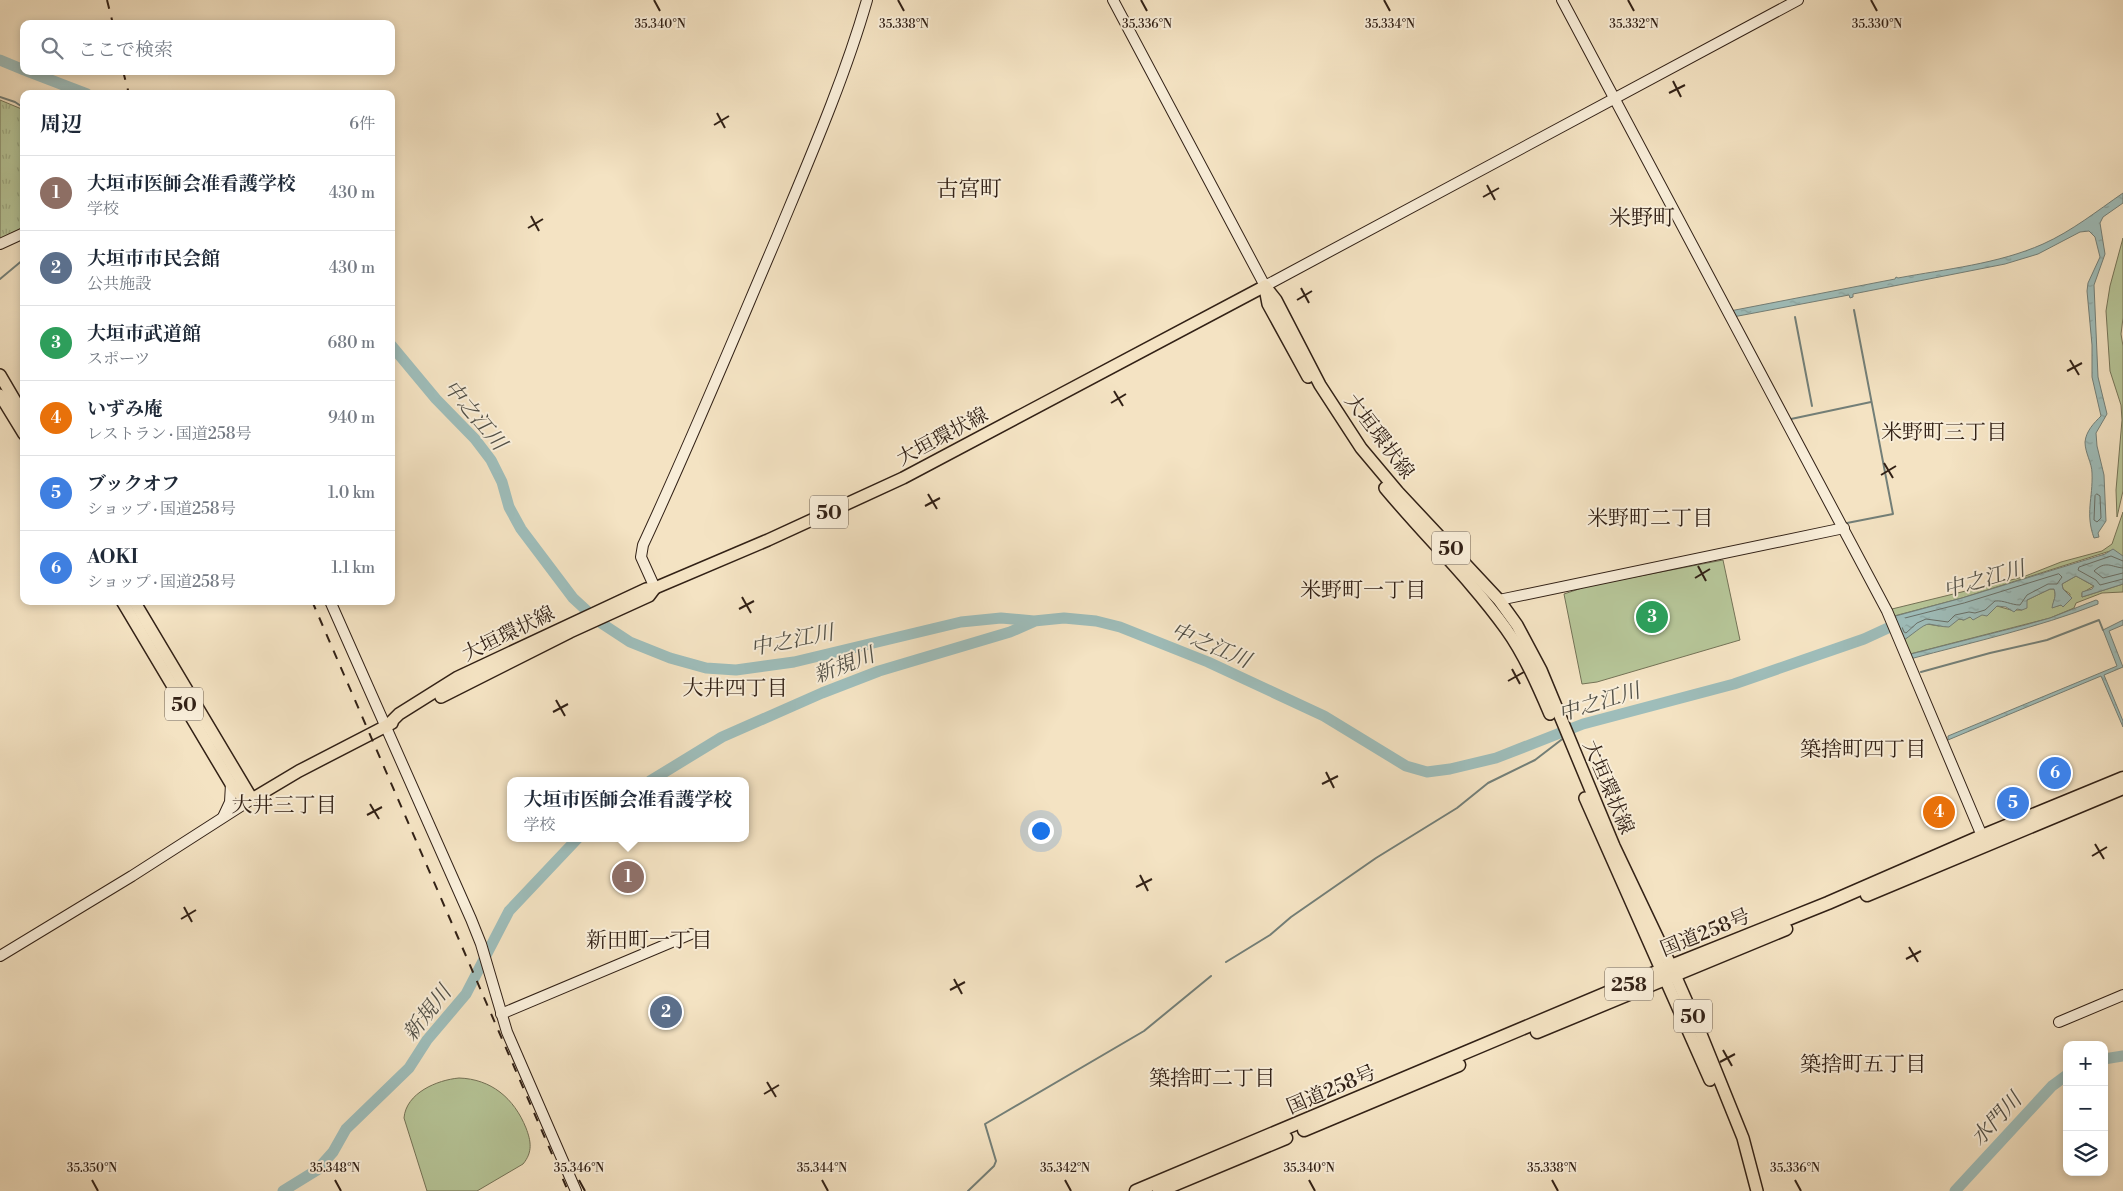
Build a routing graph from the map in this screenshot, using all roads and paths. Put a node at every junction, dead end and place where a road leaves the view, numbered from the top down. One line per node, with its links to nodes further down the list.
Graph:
1 (867, 0): 15 (street)
2 (1112, 0): 8 (street)
3 (1562, 0): 5 (street)
4 (1798, 0): 5 (street)
5 (1614, 98): 8 (street); 14 (street)
6 (20, 235): 7 (street)
7 (0, 244)
8 (1264, 286): 11 (main road, 大垣環状線 / 50); 15 (main road, 大垣環状線 / 50)
9 (0, 375): 12 (main road)
10 (0, 394): 13 (main road)
11 (1324, 399): 16 (main road, 大垣環状線 / 50); 20 (main road, 大垣環状線 / 50)
12 (20, 409)
13 (20, 427)
14 (1844, 528): 16 (street); 27 (street)
15 (655, 588): 21 (main road, 大垣環状線 / 50)
16 (1499, 600): 20 (main road, 大垣環状線 / 50)
17 (124, 605): 23 (main road, 50)
18 (136, 605): 25 (main road, 50)
19 (332, 605): 21 (street)
20 (1552, 710): 30 (main road, 大垣環状線 / 50)
21 (386, 726): 25 (main road, 大垣環状線 / 50); 32 (street)
22 (2123, 778): 27 (highway, 国道258号 / 258)
23 (231, 784): 25 (main road, 50); 26 (street)
24 (2123, 788): 27 (highway, 国道258号 / 258)
25 (252, 799): 26 (street)
26 (223, 818): 29 (street)
27 (1984, 841): 30 (highway, 国道258号 / 258)
28 (691, 934): 32 (street)
29 (0, 956)
30 (1669, 973): 34 (highway, 国道258号 / 258); 36 (highway, 国道258号 / 258); 38 (main road, 大垣環状線 / 50); 39 (main road, 大垣環状線 / 50)
31 (2123, 995): 33 (street)
32 (501, 1014): 35 (street)
33 (2059, 1022)
34 (1174, 1188): 37 (highway, 国道258号 / 258)
35 (576, 1191)
36 (1136, 1191)
37 (1159, 1191)
38 (1750, 1191)
39 (1757, 1191)

